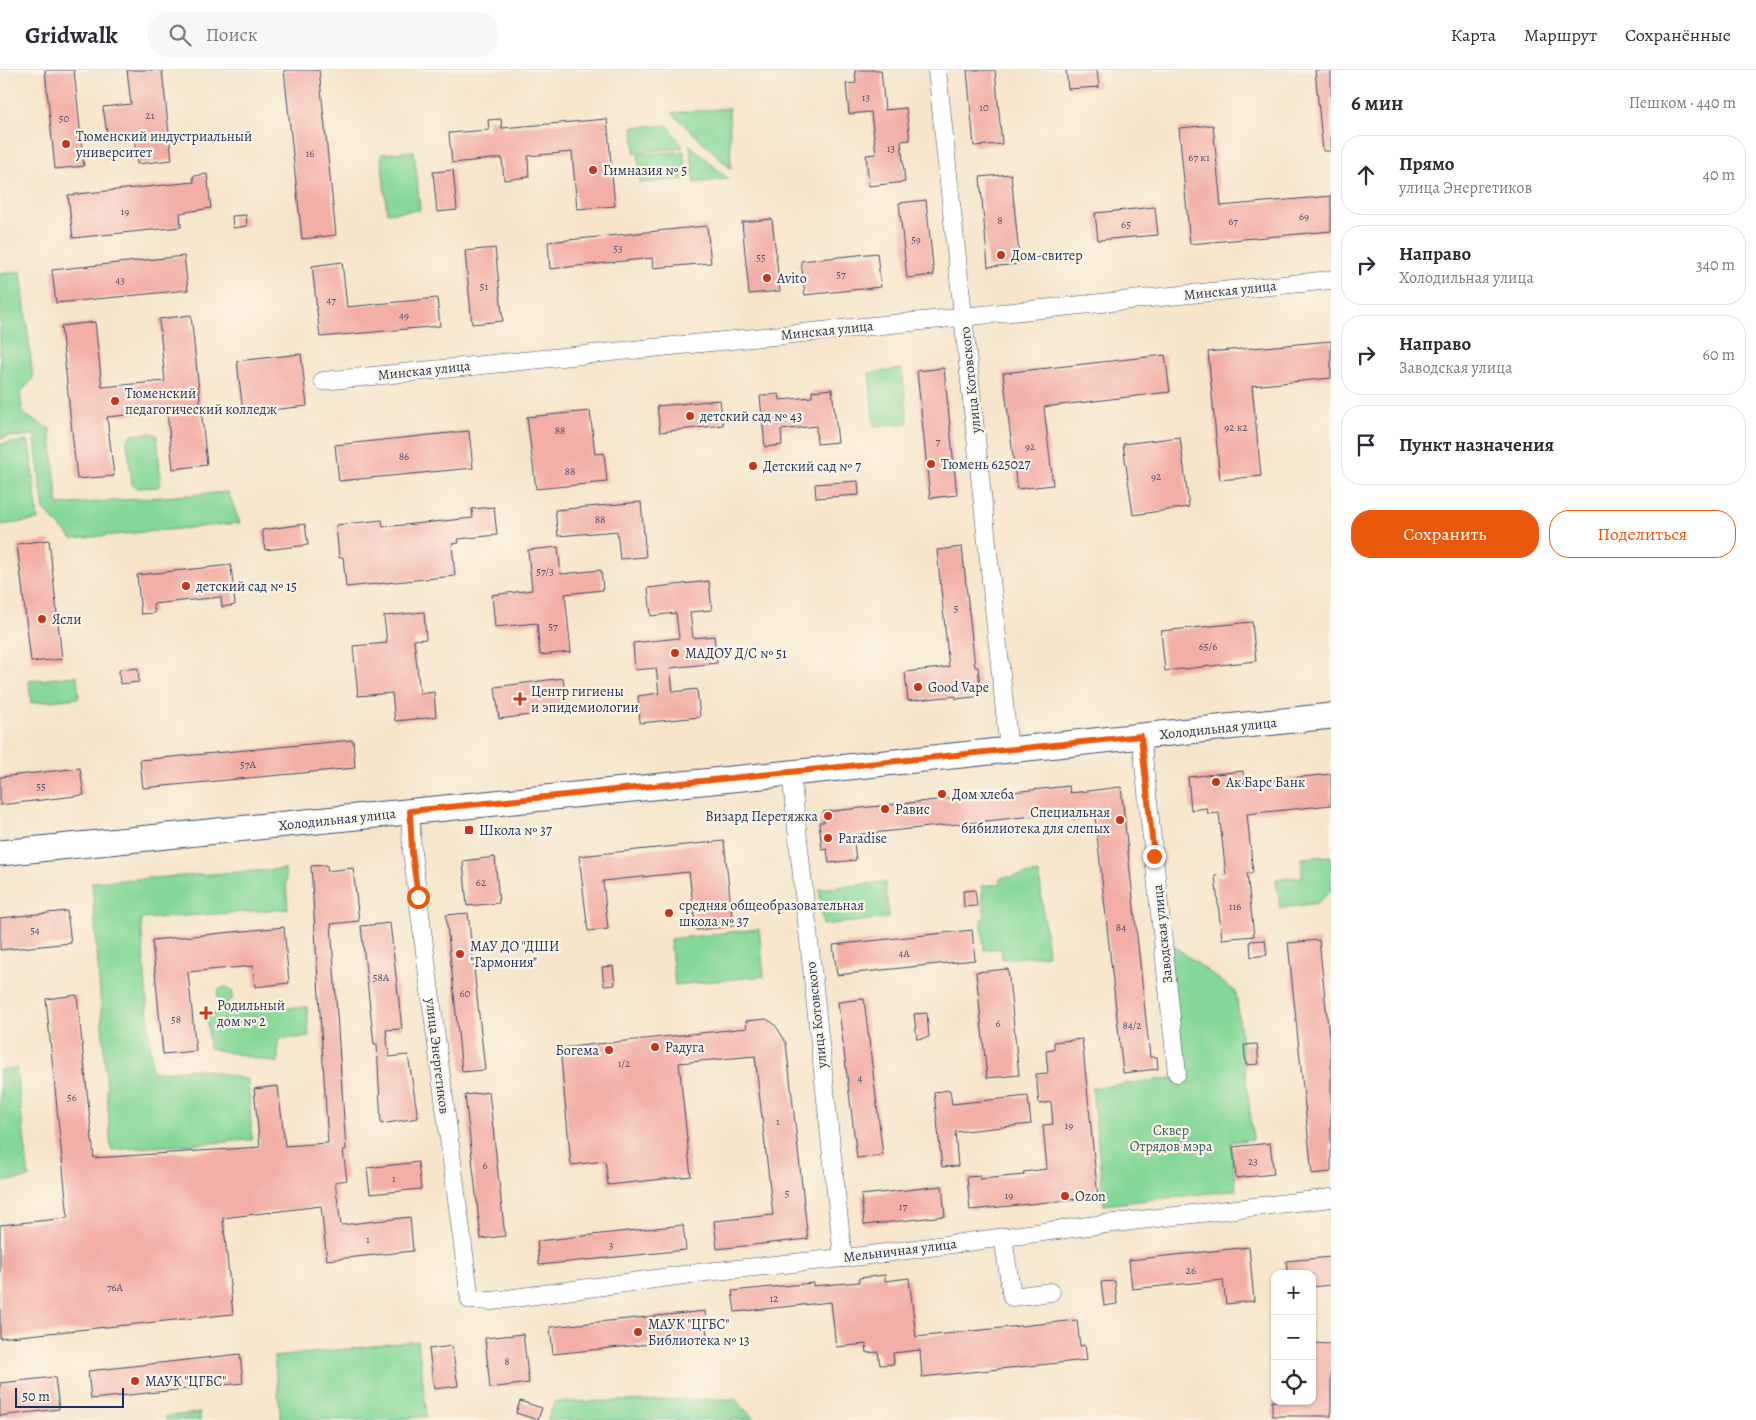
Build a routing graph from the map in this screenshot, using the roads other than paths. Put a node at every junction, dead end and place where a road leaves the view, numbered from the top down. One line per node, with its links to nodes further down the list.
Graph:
1 (937, 70): 3 (street, улица Котовского)
2 (1331, 280): 3 (street, Минская улица)
3 (963, 316): 4 (street, Минская улица); 7 (street, улица Котовского)
4 (323, 381)
5 (1331, 716): 6 (street, Холодильная улица)
6 (1141, 736): 7 (street, Холодильная улица); 11 (street, Заводская улица)
7 (1009, 750): 8 (street, Холодильная улица)
8 (791, 773): 9 (street, Холодильная улица); 14 (street, улица Котовского)
9 (410, 811): 10 (street, Холодильная улица); 16 (street, улица Энергетиков)
10 (0, 853)
11 (1177, 1073)
12 (1331, 1198): 13 (street, Мельничная улица)
13 (1003, 1237): 14 (street, Мельничная улица); 15 (street)
14 (843, 1258): 16 (street, Мельничная улица)
15 (1051, 1292)
16 (470, 1300)

